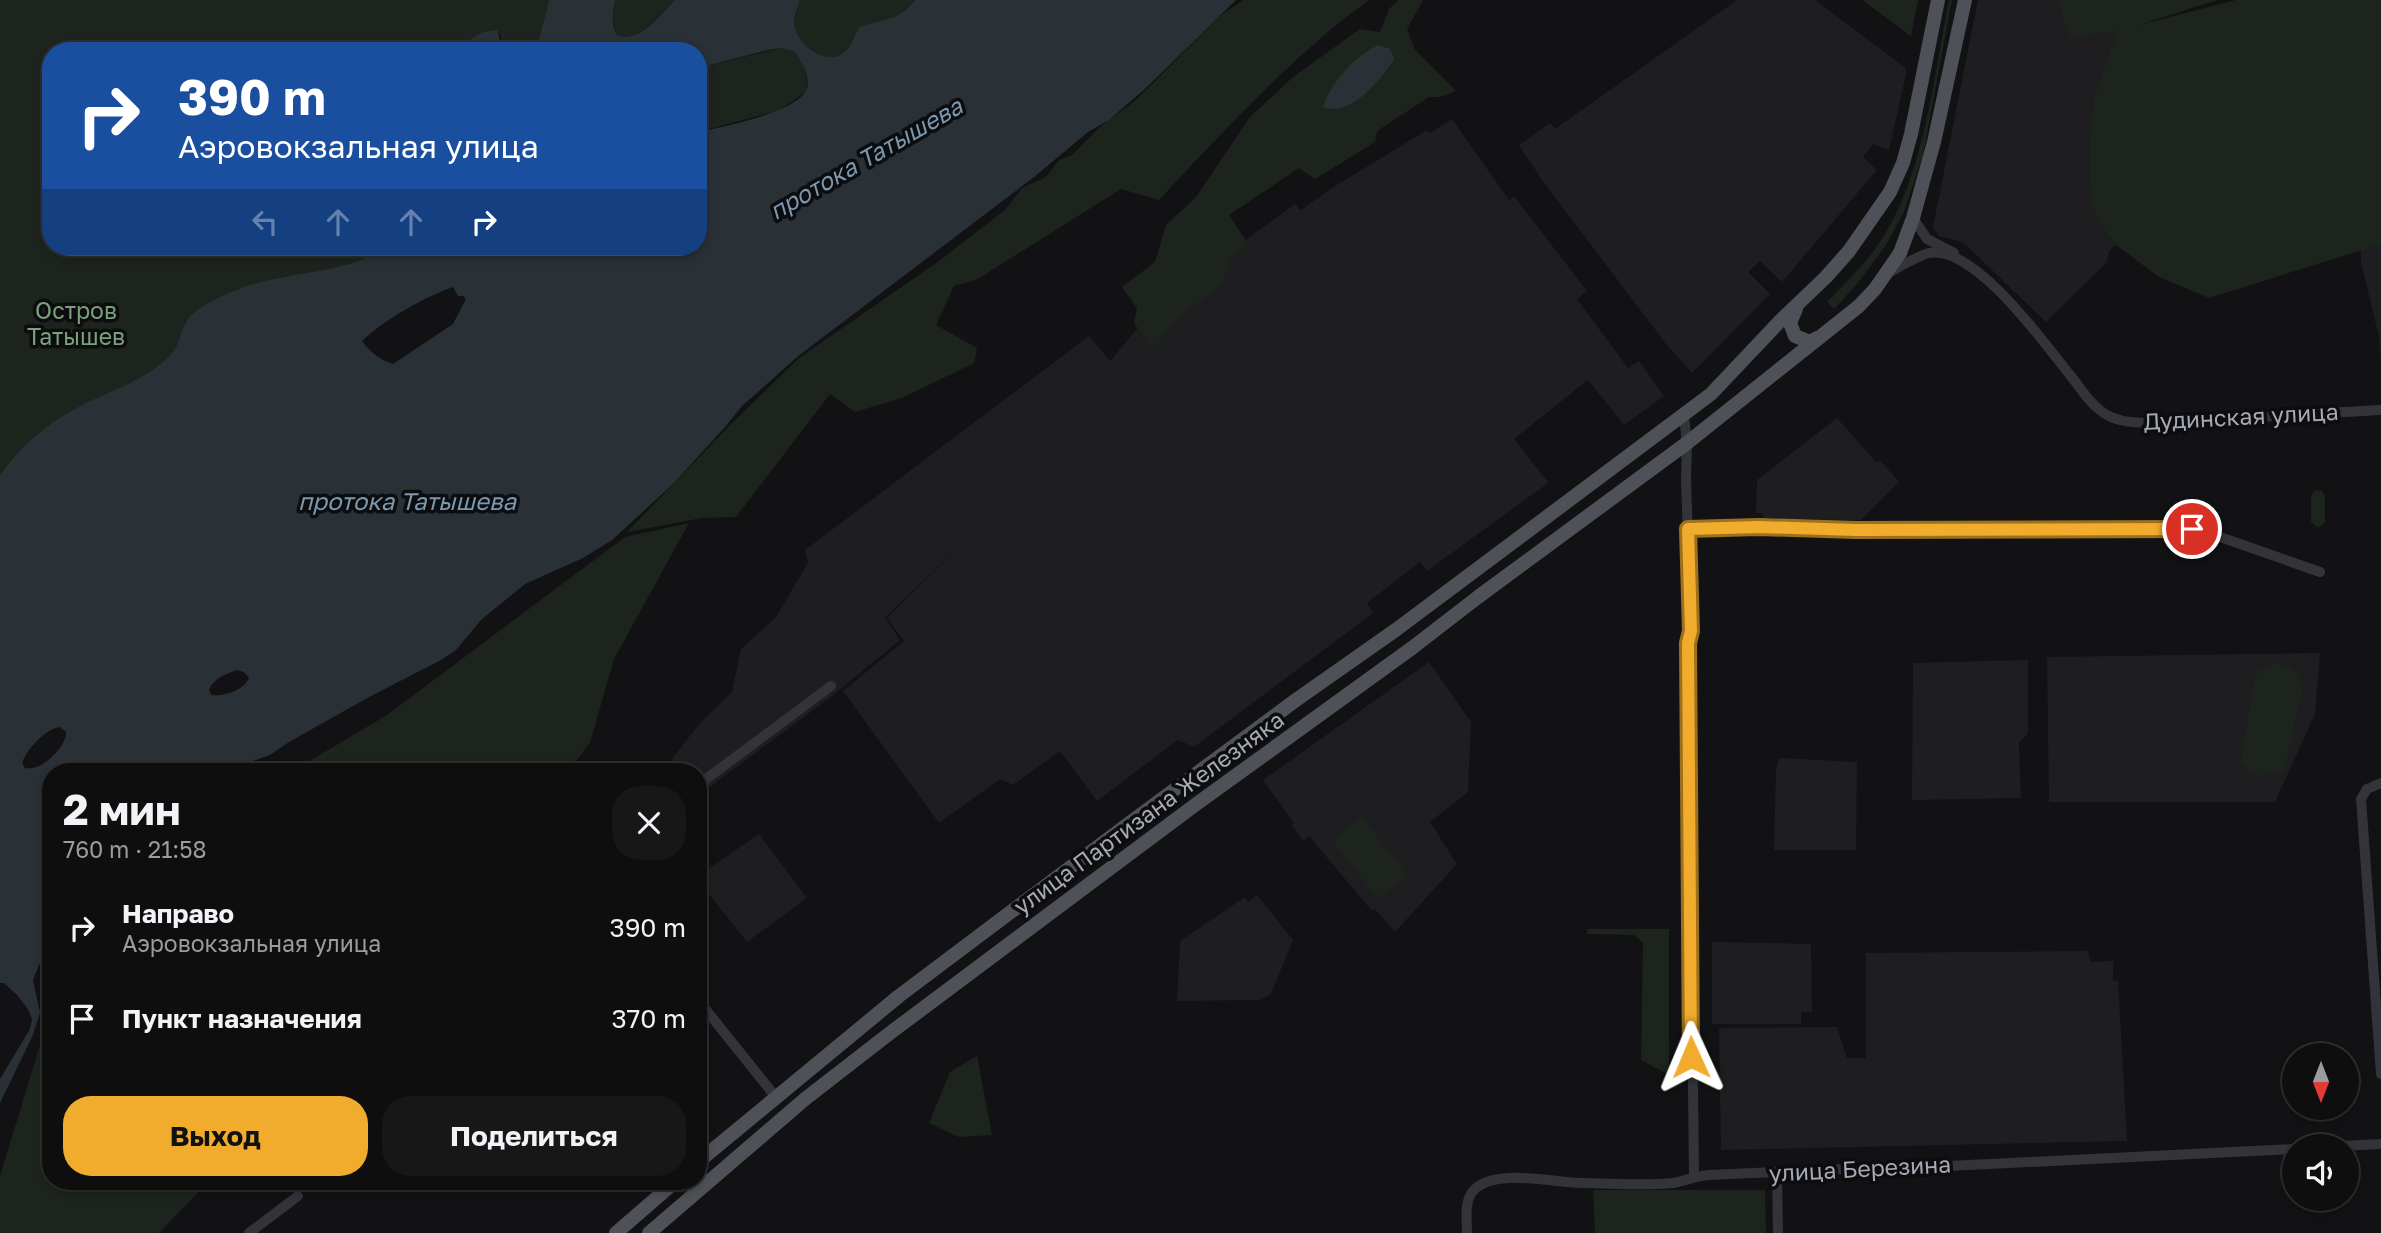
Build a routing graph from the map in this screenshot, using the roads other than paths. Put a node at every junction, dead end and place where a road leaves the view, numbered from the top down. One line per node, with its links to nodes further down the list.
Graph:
1 (1938, 0): 6 (main road, улица Партизана Железняка)
2 (1965, 0): 3 (main road, улица Партизана Железняка)
3 (1913, 218): 4 (street, Дудинская улица); 5 (main road, улица Партизана Железняка)
4 (1961, 260): 5 (street); 8 (street, Дудинская улица)
5 (1884, 275): 7 (main road, улица Партизана Железняка)
6 (1798, 304): 7 (main road); 9 (main road, улица Партизана Железняка)
7 (1822, 336): 10 (main road, улица Партизана Железняка)
8 (2381, 410)
9 (1684, 417): 10 (street); 13 (main road, улица Партизана Железняка)
10 (1687, 443): 11 (street); 14 (main road, улица Партизана Железняка)
11 (1688, 529): 12 (street); 30 (street)
12 (2320, 572)
13 (1397, 629): 14 (main road); 18 (main road, улица Партизана Железняка)
14 (1412, 648): 19 (main road, улица Партизана Железняка)
15 (831, 685): 16 (street)
16 (707, 778)
17 (2381, 783): 23 (street)
18 (924, 978): 19 (main road); 21 (main road, улица Партизана Железняка)
19 (941, 995): 22 (main road, улица Партизана Железняка)
20 (707, 1011): 24 (street)
21 (874, 1015): 22 (main road); 24 (main road, улица Партизана Железняка)
22 (890, 1033): 31 (main road, улица Партизана Железняка)
23 (2381, 1074)
24 (775, 1096): 28 (main road, улица Партизана Железняка)
25 (2381, 1144): 26 (street)
26 (2359, 1145)
27 (2282, 1150): 29 (street, улица Березина)
28 (707, 1154)
29 (1777, 1174): 30 (street, улица Березина); 39 (street)
30 (1693, 1176): 38 (street, улица Березина)
31 (707, 1183)
32 (666, 1190): 36 (main road)
33 (699, 1190): 37 (main road, улица Партизана Железняка)
34 (298, 1196): 35 (street)
35 (249, 1233)
36 (616, 1233)
37 (649, 1233)
38 (1468, 1233)
39 (1779, 1233)

